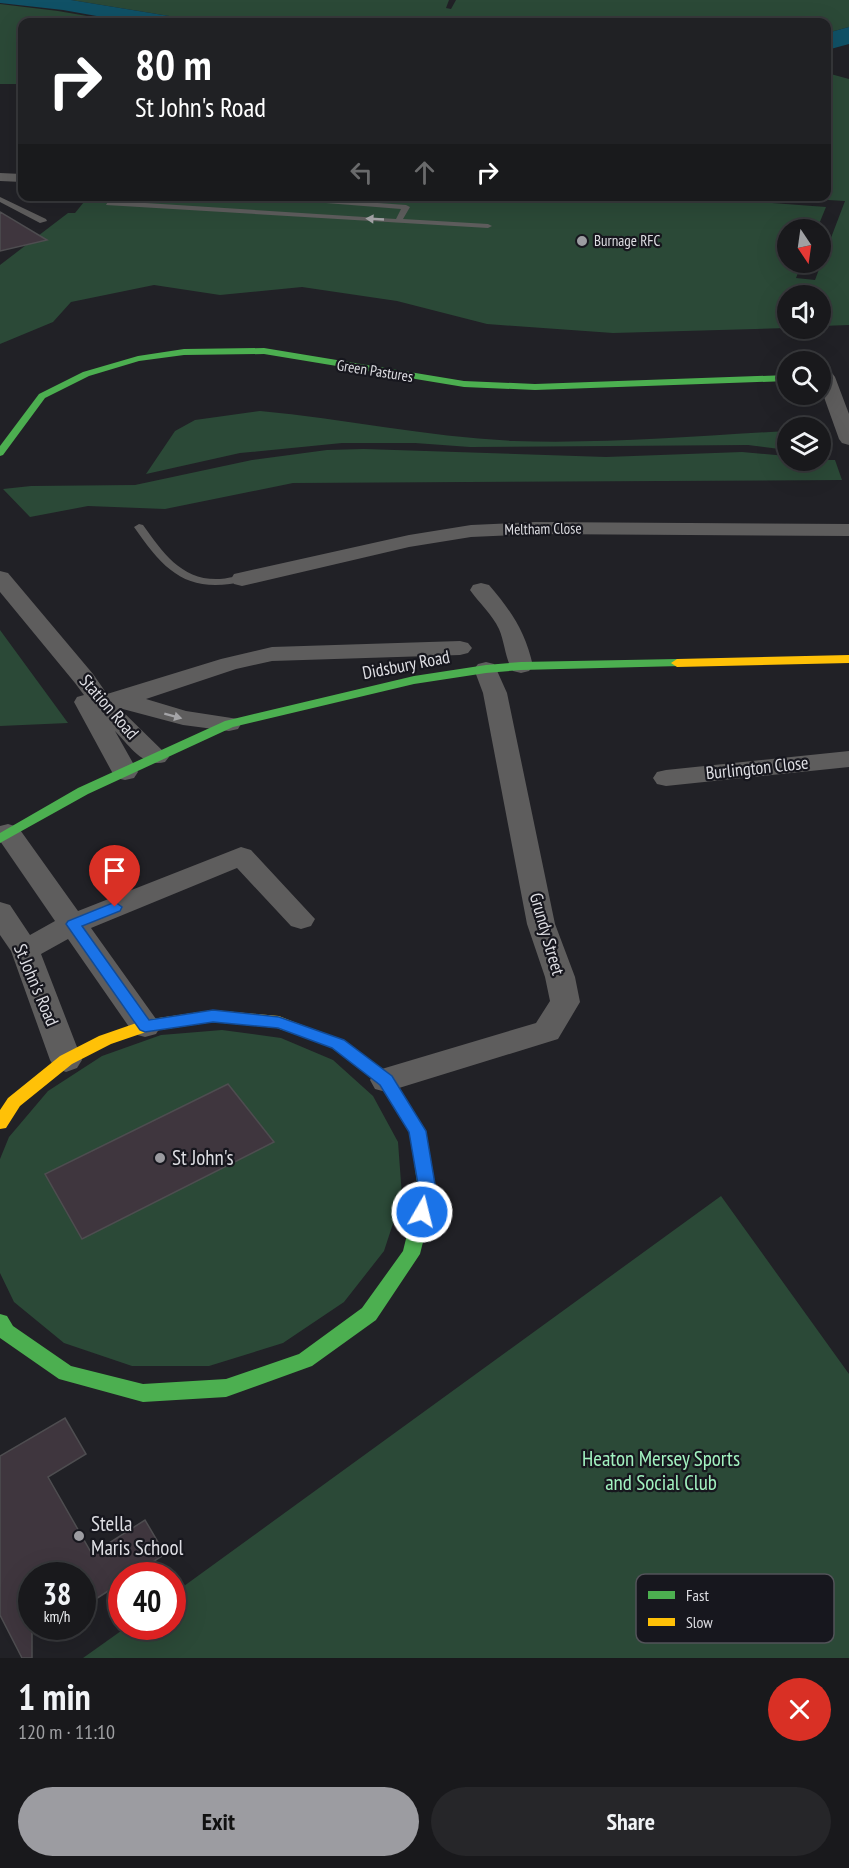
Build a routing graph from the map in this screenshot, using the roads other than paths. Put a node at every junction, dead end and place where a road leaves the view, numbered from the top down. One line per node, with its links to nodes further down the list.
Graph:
1 (0, 177): 2 (street)
2 (18, 178)
3 (0, 199): 7 (lane)
4 (111, 201): 6 (lane, one-way to 4)
5 (315, 201): 6 (lane)
6 (398, 220): 8 (lane)
7 (43, 221)
8 (488, 226)
9 (831, 377): 10 (street)
10 (849, 377)
11 (777, 378): 14 (street, Green Pastures)
12 (831, 396): 13 (street)
13 (849, 439)
14 (0, 453)
15 (139, 527): 18 (lane)
16 (849, 530): 18 (street, Meltham Close)
17 (0, 578): 21 (street, Station Road)
18 (242, 579)
19 (481, 590): 23 (street)
20 (460, 648): 25 (street)
21 (64, 655): 25 (street, Station Road); 25 (street, Station Road)
22 (849, 659): 23 (street, Didsbury Road)
23 (521, 666): 24 (street, Didsbury Road)
24 (486, 669): 26 (street, Didsbury Road); 38 (street, Grundy Street)
25 (104, 704): 26 (street, one-way to 26); 27 (street, Station Road); 29 (street, Station Road)
26 (229, 724): 27 (street, Didsbury Road)
27 (156, 757): 29 (street, Didsbury Road)
28 (849, 759): 30 (street, Burlington Close)
29 (125, 771): 31 (street, Didsbury Road)
30 (666, 778)
31 (4, 836): 34 (street)
32 (0, 912): 35 (street, St John's Road)
33 (301, 919): 34 (street)
34 (73, 924): 35 (street); 36 (street)
35 (25, 950): 37 (street, St John's Road)
36 (145, 1026): 37 (street); 38 (street)
37 (66, 1060): 39 (street)
38 (386, 1080): 40 (street)
39 (0, 1124)
40 (0, 1322)

